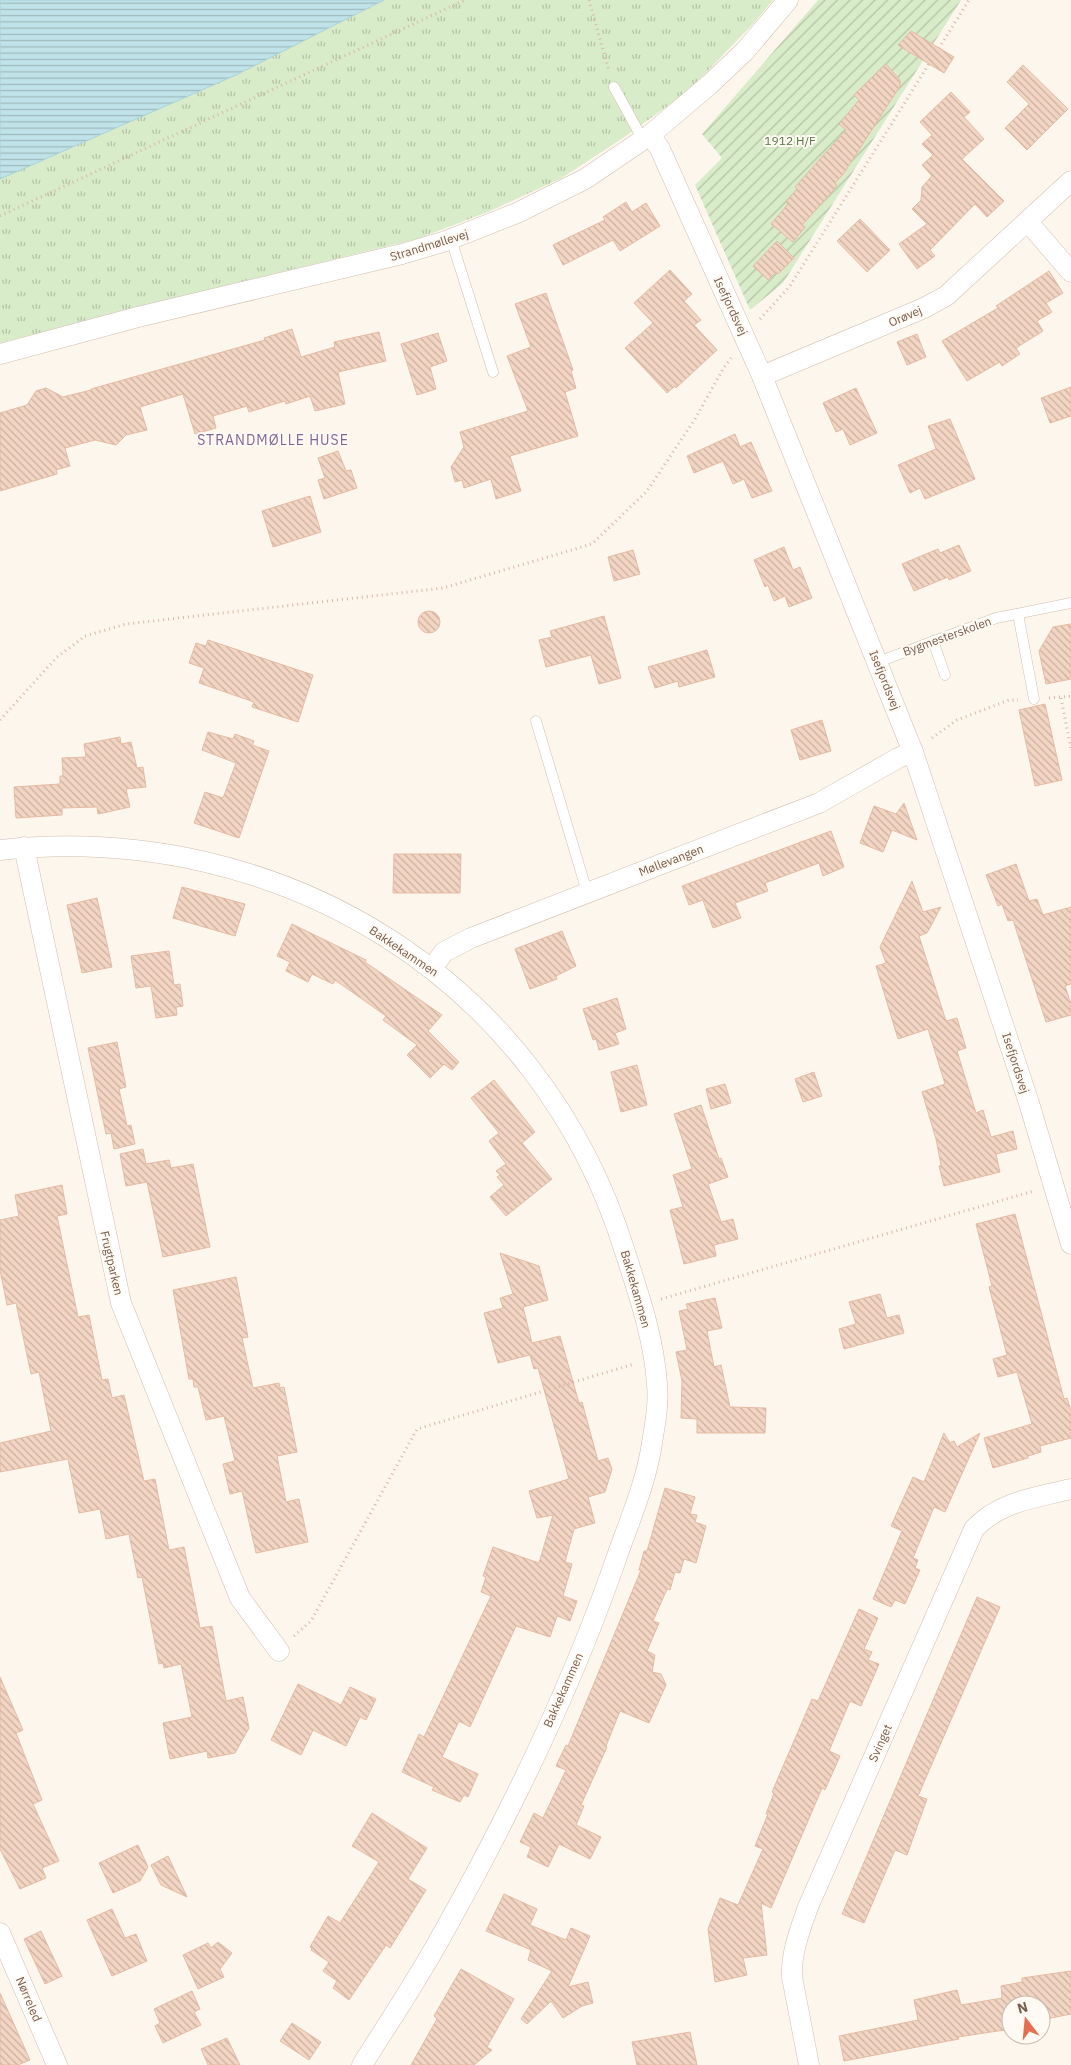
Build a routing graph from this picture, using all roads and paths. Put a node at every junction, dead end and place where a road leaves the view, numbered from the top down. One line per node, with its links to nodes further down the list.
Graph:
1 (465, 0): 8 (path)
2 (589, 0): 5 (path)
3 (788, 0): 6 (street, Strandmøllevej)
4 (969, 0): 12 (path)
5 (614, 87): 6 (lane)
6 (646, 138): 10 (street, Strandmøllevej); 16 (street, Isefjordsvej)
7 (1071, 181): 9 (street, Orøvej)
8 (0, 216)
9 (1028, 222): 11 (street); 16 (street, Orøvej)
10 (451, 240): 13 (street, Strandmøllevej); 15 (lane)
11 (1071, 272)
12 (762, 318)
13 (0, 354)
14 (723, 369): 25 (path)
15 (493, 372)
16 (762, 376): 20 (street, Isefjordsvej)
17 (1071, 603): 18 (lane, Bygmesterskolen)
18 (1018, 614): 19 (lane, Bygmesterskolen); 24 (lane)
19 (933, 641): 20 (lane, Bygmesterskolen); 21 (lane)
20 (878, 662): 28 (street, Isefjordsvej)
21 (945, 675)
22 (1071, 696): 23 (path)
23 (1061, 698): 24 (path); 27 (path)
24 (1034, 699): 28 (path)
25 (0, 720)
26 (536, 721): 31 (lane)
27 (1071, 749)
28 (913, 752): 31 (street, Møllevangen); 33 (street, Isefjordsvej)
29 (24, 847): 30 (street, Bakkekammen); 32 (street, Bakkekammen); 38 (street, Frugtparken)
30 (0, 850)
31 (587, 892): 32 (street, Møllevangen)
32 (432, 968): 35 (street, Bakkekammen)
33 (1055, 1185): 34 (street, Isefjordsvej); 35 (path)
34 (1071, 1244)
35 (642, 1305): 36 (street, Bakkekammen)
36 (654, 1358): 38 (path); 41 (street, Bakkekammen)
37 (1071, 1489): 42 (street, Svinget)
38 (279, 1651)
39 (0, 1933): 40 (street, Nørreled)
40 (57, 2065)
41 (362, 2065)
42 (810, 2065)

